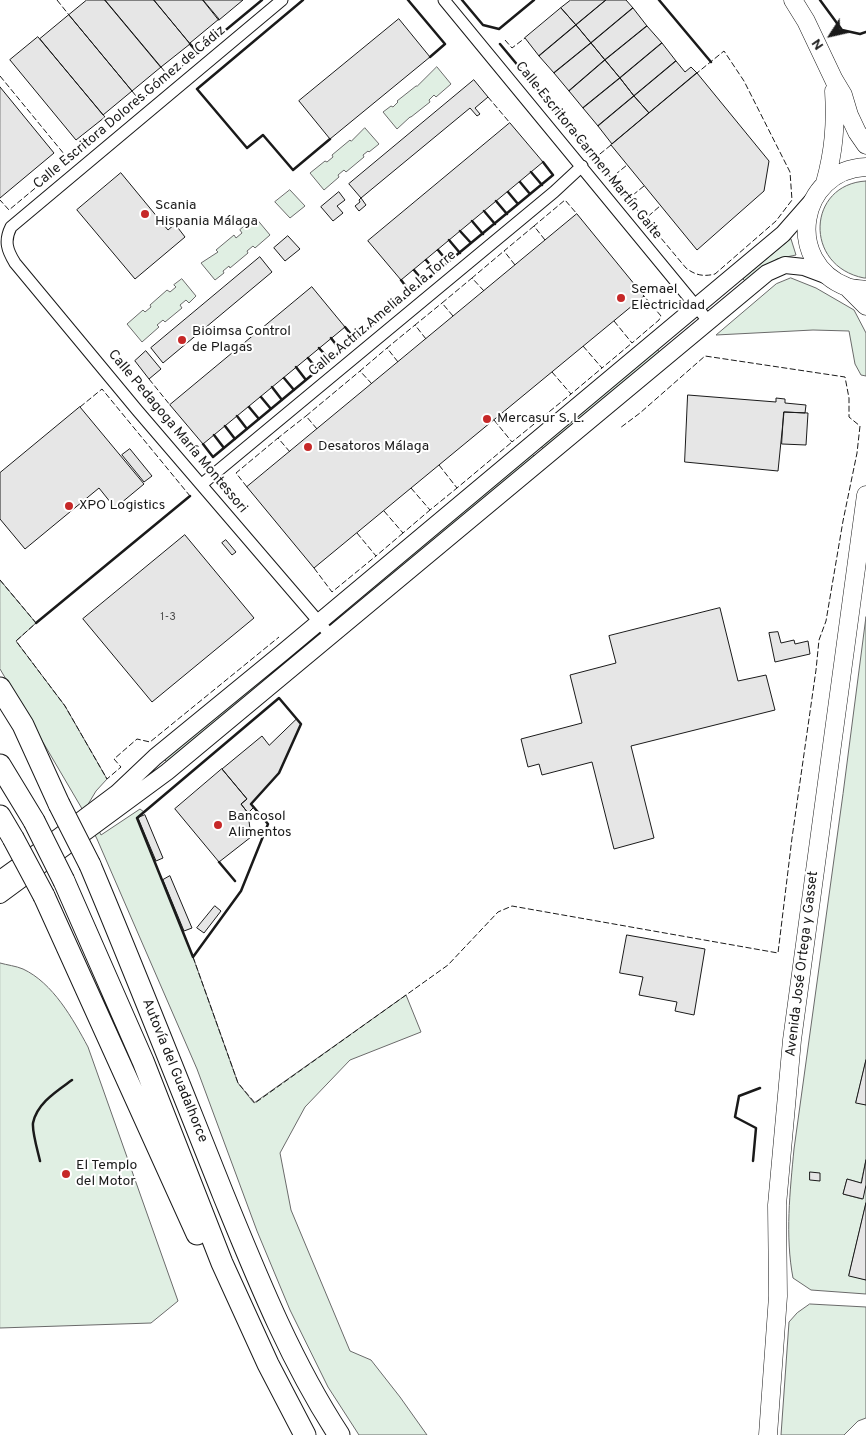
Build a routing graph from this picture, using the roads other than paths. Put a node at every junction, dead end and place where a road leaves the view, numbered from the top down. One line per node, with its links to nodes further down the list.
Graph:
1 (282, 0): 10 (street, Calle Escritora Dolores Gómez de Cádiz)
2 (444, 0): 6 (street, Calle Escritora Carmen Martín Gaite)
3 (793, 0): 4 (main road)
4 (834, 80): 5 (main road); 8 (main road)
5 (866, 145)
6 (582, 166): 14 (street, Calle Escritora Carmen Martín Gaite); 17 (street, Calle Actriz Amelia de la Torre)
7 (866, 168): 8 (main road)
8 (826, 183): 9 (main road)
9 (812, 201): 11 (main road); 14 (street)
10 (6, 244): 17 (street, Calle Pedagoga María Montessori)
11 (828, 276): 12 (main road); 16 (street)
12 (847, 287): 13 (main road); 15 (main road)
13 (866, 290)
14 (696, 306): 16 (street, Calle Escritora Carmen Martín Gaite); 19 (street)
15 (866, 306)
16 (709, 322): 20 (street)
17 (202, 484): 19 (street, Calle Pedagoga María Montessori)
18 (866, 495): 31 (main road, Avenida José Ortega y Gasset)
19 (318, 622): 20 (street, Calle Pedagoga María Montessori); 26 (street)
20 (331, 636): 26 (street)
21 (0, 688): 24 (highway)
22 (0, 711): 24 (highway, Autovía del Guadalhorce)
23 (0, 765): 29 (highway, Autovía del Guadalhorce, bridge)
24 (59, 804): 30 (highway, Autovía del Guadalhorce, bridge)
25 (0, 816): 29 (highway, bridge)
26 (57, 847): 27 (street); 28 (street)
27 (0, 879)
28 (0, 896)
29 (303, 1431)
30 (339, 1435)
31 (768, 1435)

